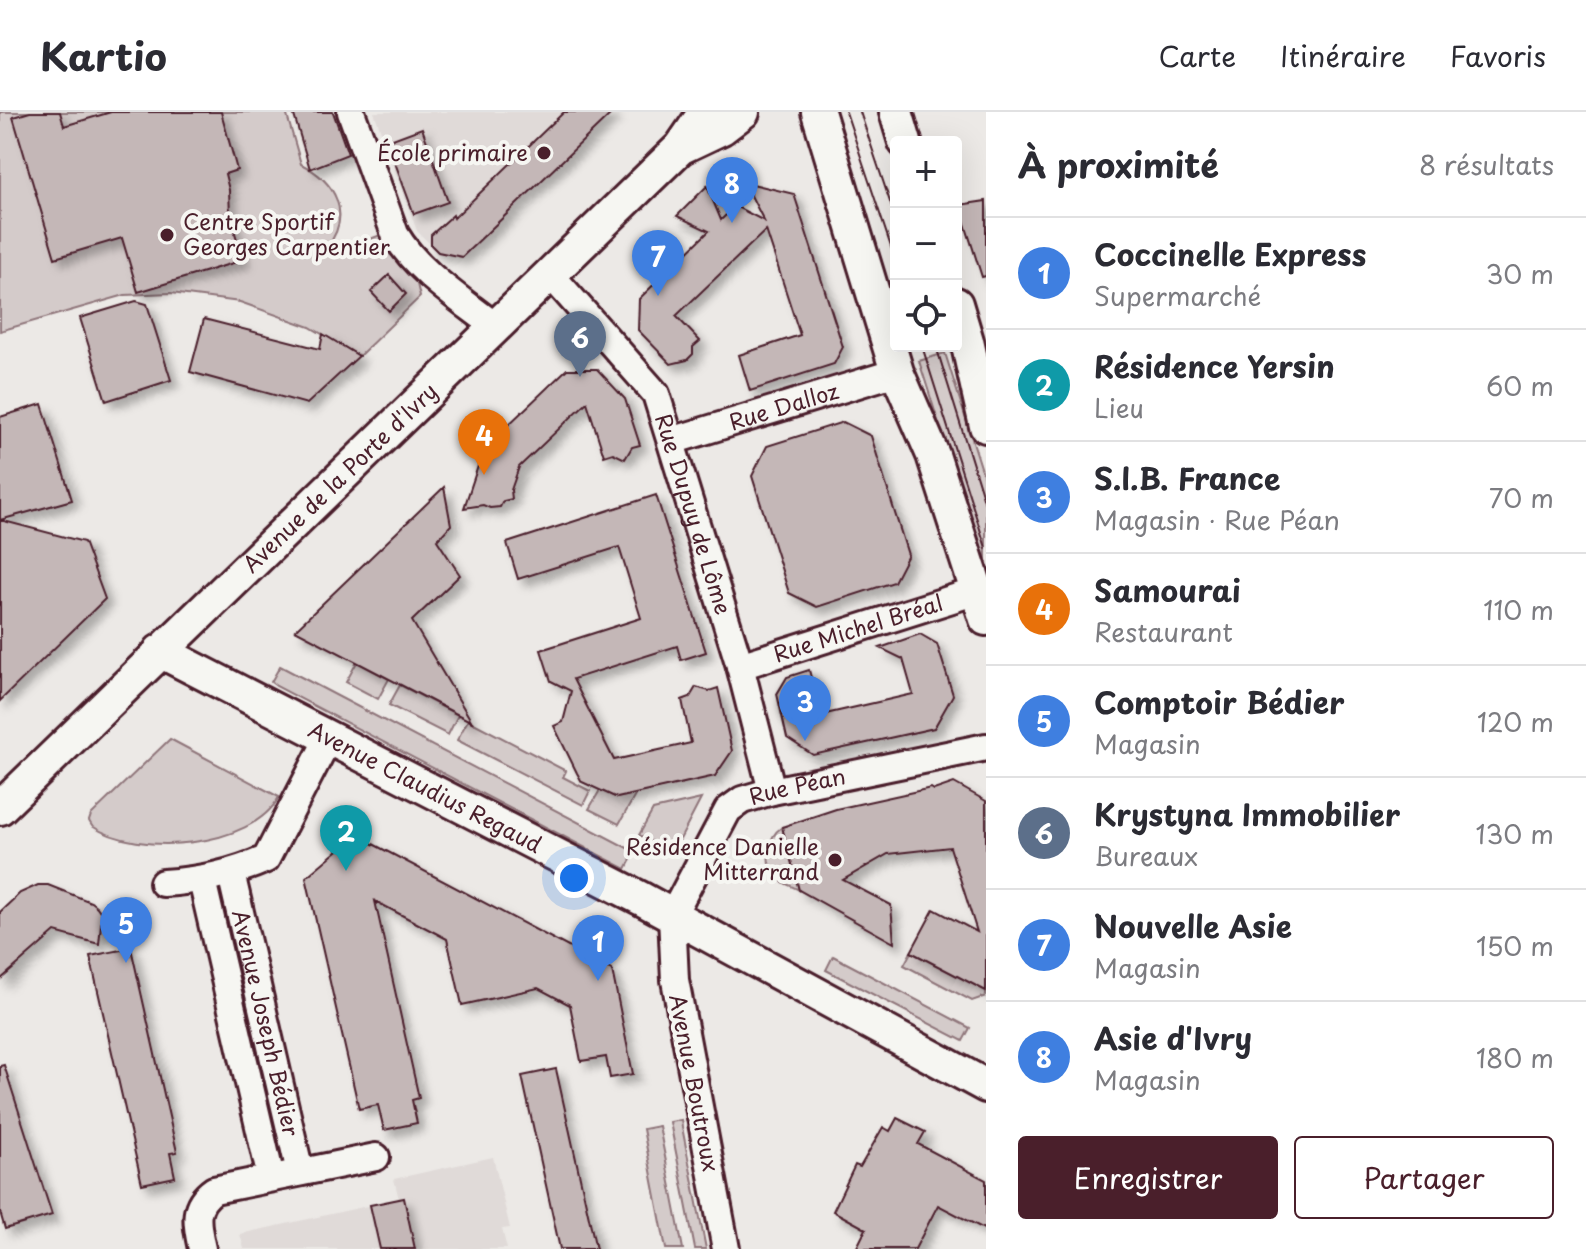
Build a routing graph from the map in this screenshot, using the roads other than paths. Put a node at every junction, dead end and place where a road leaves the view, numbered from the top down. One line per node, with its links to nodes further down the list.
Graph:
1 (351, 112): 10 (street)
2 (705, 112): 7 (main road, Avenue de la Porte d'Ivry)
3 (743, 112): 7 (main road, Avenue de la Porte d'Ivry)
4 (818, 112): 11 (main road)
5 (896, 112): 6 (main road)
6 (903, 136)
7 (681, 147): 8 (main road, Avenue de la Porte d'Ivry)
8 (550, 274): 10 (main road, Avenue de la Porte d'Ivry); 13 (street, Rue Dupuy de Lôme)
9 (962, 324): 12 (main road)
10 (497, 328): 15 (main road, Avenue de la Porte d'Ivry)
11 (897, 372): 13 (street, Rue Dalloz); 14 (main road)
12 (986, 426)
13 (671, 441): 16 (street, Rue Dupuy de Lôme)
14 (981, 605): 16 (street, Rue Michel Bréal)
15 (160, 651): 17 (main road, Avenue Claudius Regaud); 20 (main road, Avenue de la Porte d'Ivry)
16 (740, 666): 19 (street, Rue Dupuy de Lôme)
17 (329, 737): 21 (street); 24 (main road, Avenue Claudius Regaud)
18 (986, 747): 19 (street, Rue Péan)
19 (772, 791): 24 (street, Rue Péan)
20 (0, 808)
21 (231, 873): 22 (street); 27 (street, Avenue Joseph Bédier)
22 (202, 880): 23 (street); 28 (street, Avenue Joseph Bédier)
23 (163, 883)
24 (672, 916): 25 (main road, Avenue Claudius Regaud); 30 (street, Avenue Boutroux)
25 (986, 1086)
26 (376, 1157): 27 (street)
27 (300, 1172): 28 (street)
28 (271, 1178): 29 (street)
29 (202, 1249)
30 (726, 1249)

